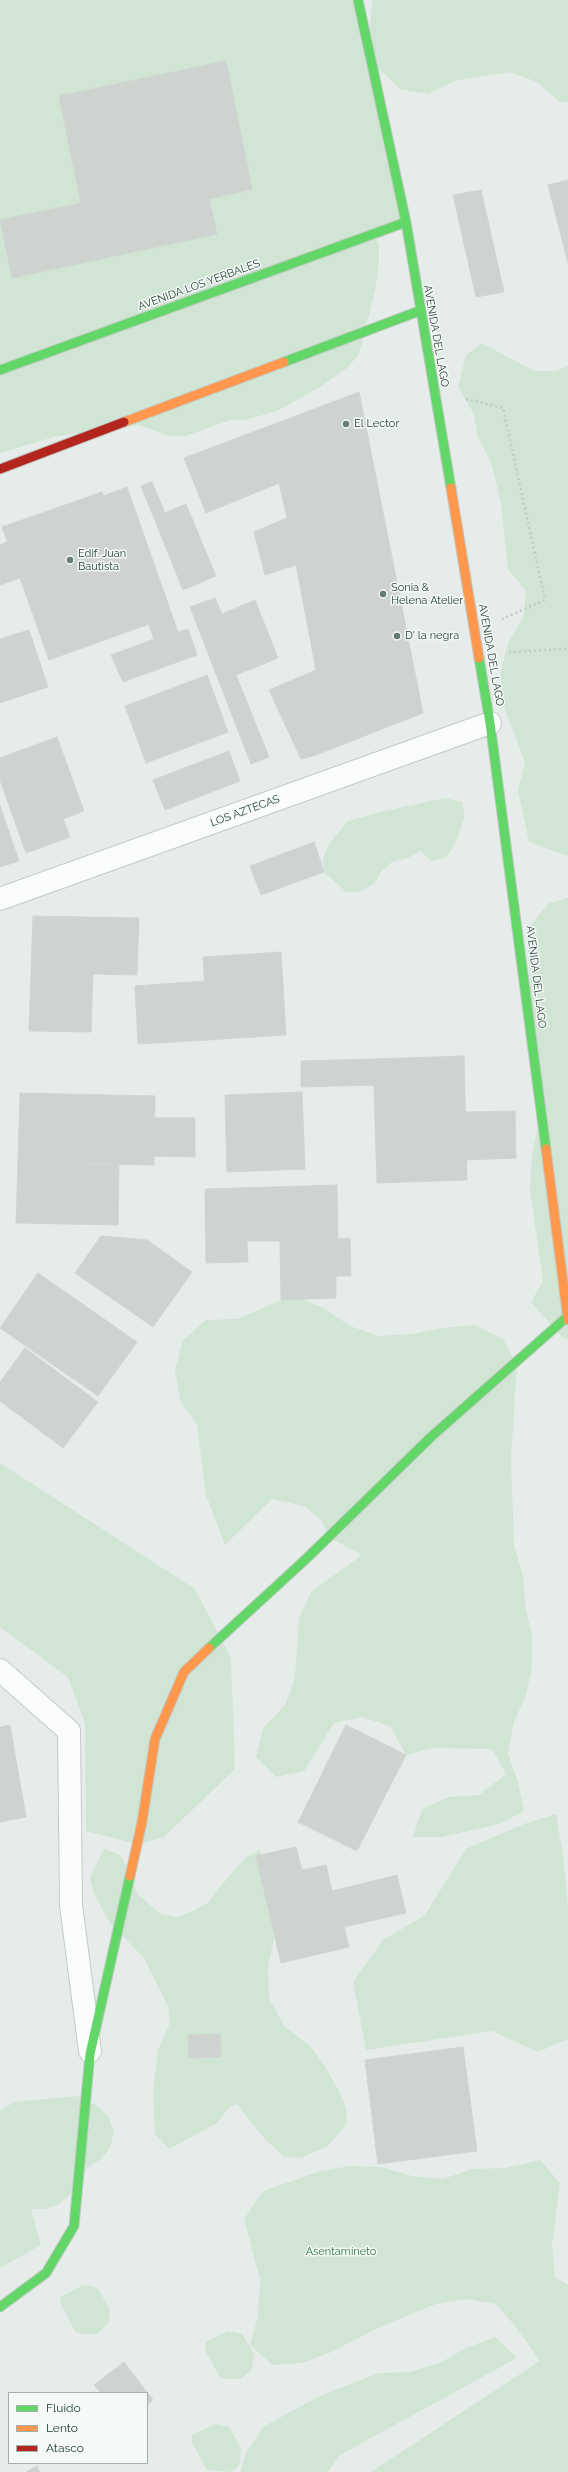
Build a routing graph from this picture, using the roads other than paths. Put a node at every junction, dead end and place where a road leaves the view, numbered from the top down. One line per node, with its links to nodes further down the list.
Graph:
1 (358, 0): 2 (street, AVENIDA DEL LAGO)
2 (406, 222): 3 (street, AVENIDA DEL LAGO); 4 (street, AVENIDA LOS YERBALES)
3 (419, 311): 5 (street); 6 (street, AVENIDA DEL LAGO)
4 (0, 370)
5 (0, 469)
6 (490, 723): 7 (street, LOS AZTECAS); 8 (street, AVENIDA DEL LAGO)
7 (0, 899)
8 (568, 1316): 9 (street, AVENIDA DEL LAGO); 11 (street)
9 (568, 1320)
10 (0, 1670): 11 (street)
11 (90, 2054): 12 (street)
12 (0, 2307)

